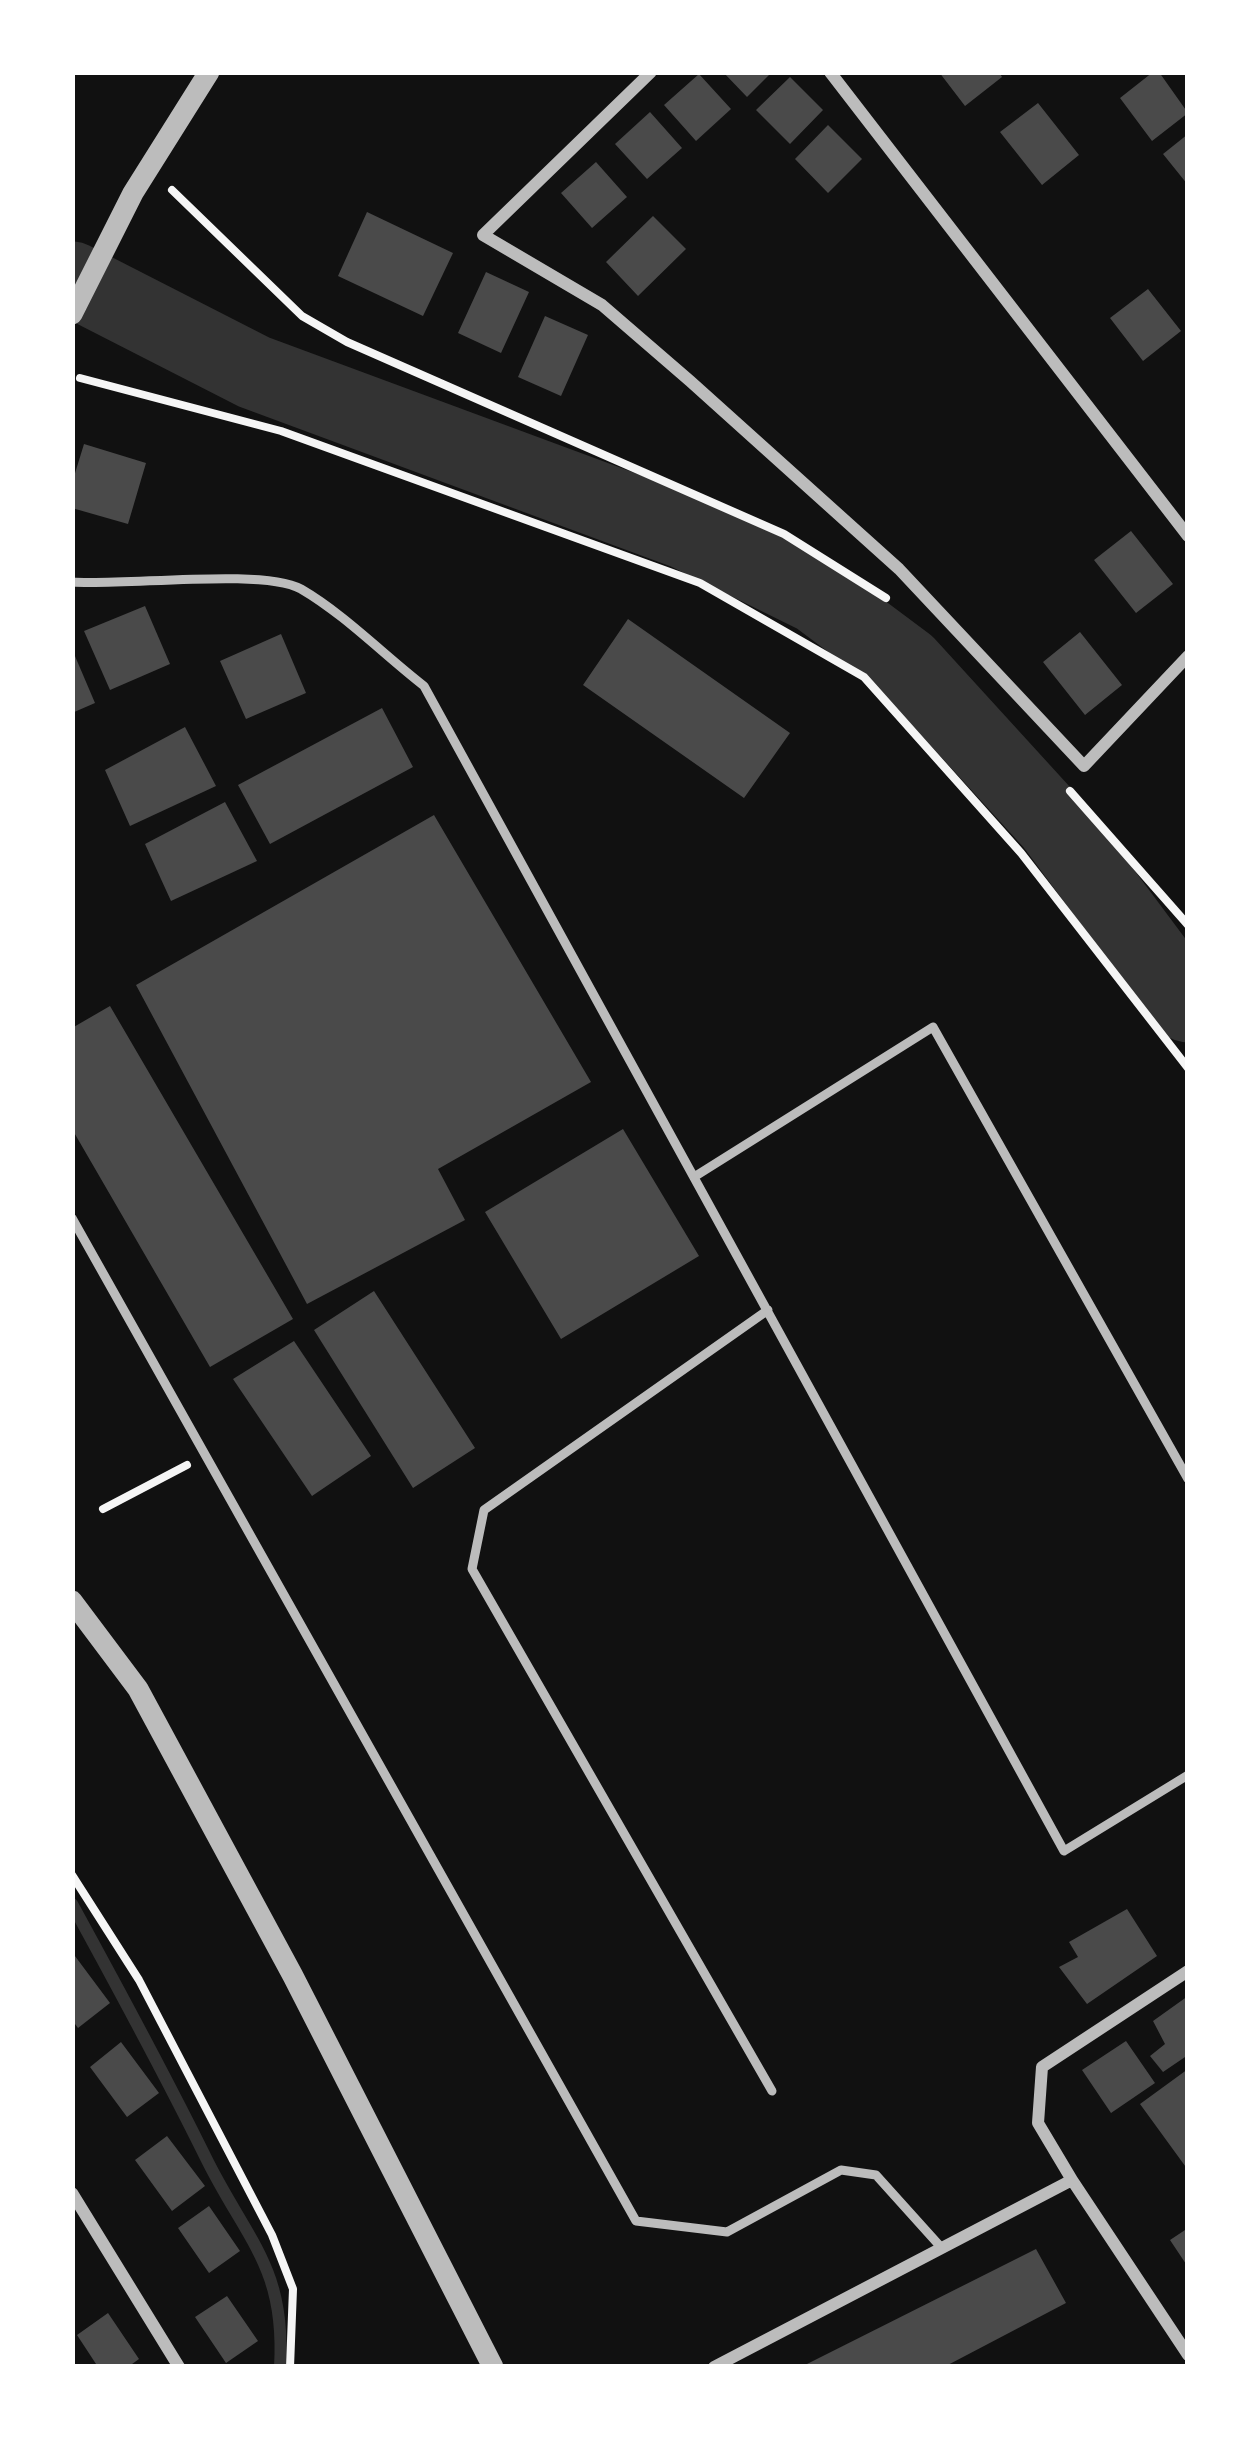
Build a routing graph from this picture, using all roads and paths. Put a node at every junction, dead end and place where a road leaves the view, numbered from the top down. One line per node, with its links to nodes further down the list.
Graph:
1 (209, 72): 4 (street)
2 (651, 72): 10 (street)
3 (830, 72): 7 (street)
4 (149, 168): 5 (street); 9 (path)
5 (72, 314)
6 (80, 378): 13 (path)
7 (1188, 536)
8 (72, 582): 14 (lane)
9 (892, 604)
10 (1188, 656)
11 (1067, 788): 12 (path)
12 (1188, 925)
13 (1188, 1068)
14 (694, 1177): 16 (lane); 18 (lane)
15 (72, 1218): 17 (lane)
16 (768, 1310): 21 (lane); 24 (lane)
17 (205, 1456): 19 (path); 27 (lane)
18 (1188, 1479)
19 (103, 1509)
20 (72, 1601): 31 (street)
21 (1188, 1775)
22 (72, 1875): 30 (path)
23 (1188, 1971): 25 (street)
24 (772, 2091)
25 (1072, 2180): 27 (street); 28 (street)
26 (72, 2193): 29 (street)
27 (939, 2246): 32 (street)
28 (1188, 2355)
29 (179, 2367)
30 (290, 2367)
31 (493, 2367)
32 (714, 2367)

